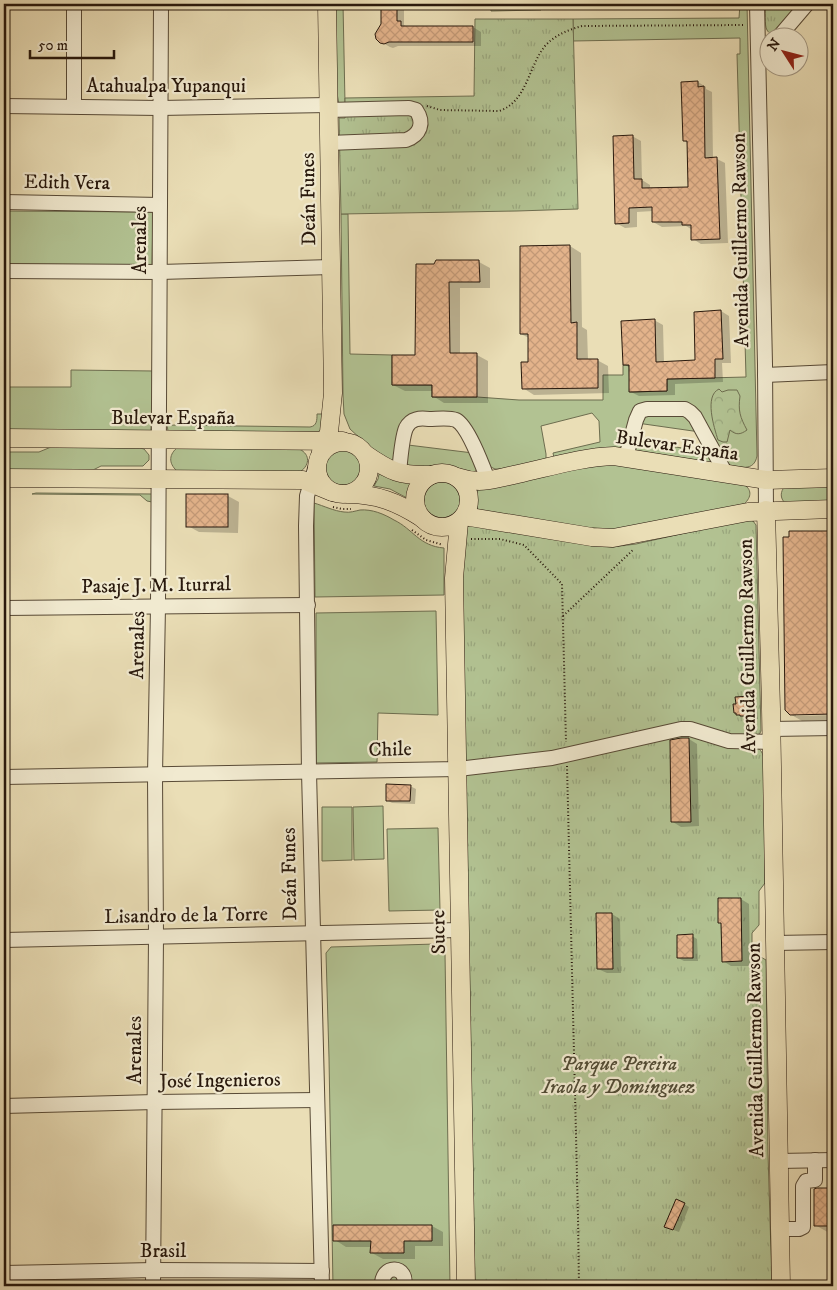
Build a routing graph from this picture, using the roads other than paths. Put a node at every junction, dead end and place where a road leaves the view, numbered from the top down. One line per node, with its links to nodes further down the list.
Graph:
1 (74, 4): 9 (street)
2 (161, 4): 10 (street, Arenales)
3 (327, 4): 11 (main road, Deán Funes)
4 (757, 4): 7 (street, Avenida Guillermo Rawson)
5 (807, 4): 6 (street)
6 (787, 28)
7 (759, 68): 19 (street, Avenida Guillermo Rawson)
8 (4, 106): 9 (street, Atahualpa Yupanqui)
9 (74, 106): 10 (street, Atahualpa Yupanqui)
10 (160, 108): 11 (street, Atahualpa Yupanqui); 14 (street, Arenales)
11 (328, 108): 12 (main road, Deán Funes); 12 (street, Atahualpa Yupanqui)
12 (329, 143): 15 (main road, Deán Funes)
13 (4, 202): 14 (street, Edith Vera)
14 (160, 205): 17 (street, Arenales)
15 (331, 266): 17 (street); 20 (main road, Deán Funes)
16 (4, 270): 17 (street)
17 (160, 272): 22 (street, Arenales)
18 (833, 372): 19 (street)
19 (765, 375): 33 (street, Avenida Guillermo Rawson)
20 (333, 393): 23 (main road, Deán Funes); 23 (main road, Deán Funes)
21 (4, 438): 22 (main road, Bulevar España)
22 (159, 440): 23 (main road, Bulevar España); 31 (street, Arenales)
23 (338, 449): 25 (main road); 34 (street, Deán Funes); 35 (main road); 35 (main road)
24 (626, 457): 26 (main road, Bulevar España); 26 (street); 32 (main road, Bulevar España)
25 (399, 473): 27 (main road); 32 (street)
26 (726, 474): 33 (main road, Bulevar España)
27 (431, 475): 28 (main road); 39 (main road)
28 (457, 477): 32 (main road, Bulevar España); 38 (main road)
29 (4, 478): 31 (main road)
30 (833, 478): 33 (main road, Bulevar España)
31 (159, 479): 34 (main road); 42 (street, Arenales)
32 (488, 480)
33 (766, 480): 37 (street, Avenida Guillermo Rawson)
34 (310, 483): 35 (main road); 41 (street, Deán Funes)
35 (341, 500): 39 (main road)
36 (833, 509): 37 (main road)
37 (766, 510): 38 (main road); 45 (main road, Avenida Guillermo Rawson)
38 (461, 519): 39 (main road); 40 (main road, Sucre)
39 (423, 524): 40 (main road, Sucre)
40 (453, 545): 46 (main road, Sucre)
41 (308, 604): 42 (street, Pasaje J. M. Iturral); 47 (street, Deán Funes)
42 (158, 606): 43 (street, Pasaje J. M. Iturral); 48 (street, Arenales)
43 (4, 608)
44 (833, 728): 45 (street, Chile)
45 (772, 736): 46 (street, Chile); 55 (main road, Avenida Guillermo Rawson)
46 (458, 769): 47 (street, Chile); 50 (main road, Sucre)
47 (309, 772): 48 (street, Chile); 51 (street, Deán Funes)
48 (155, 775): 49 (street, Chile); 52 (street, Arenales)
49 (4, 777)
50 (460, 930): 51 (street, Lisandro de la Torre); 70 (main road, Sucre)
51 (313, 932): 52 (street, Lisandro de la Torre); 56 (street, Deán Funes)
52 (156, 937): 53 (street, Lisandro de la Torre); 57 (street, Arenales)
53 (4, 940)
54 (833, 942): 55 (street)
55 (775, 943): 61 (main road, Avenida Guillermo Rawson)
56 (317, 1100): 57 (street, José Ingenieros); 64 (street, Deán Funes)
57 (155, 1102): 58 (street, José Ingenieros); 63 (street, Arenales)
58 (4, 1106)
59 (814, 1160): 60 (street); 61 (street); 62 (street)
60 (833, 1160)
61 (779, 1161): 62 (main road, Avenida Guillermo Rawson)
62 (780, 1229): 71 (main road, Avenida Guillermo Rawson)
63 (154, 1270): 64 (street, Brasil); 65 (street, Brasil); 66 (street, Arenales)
64 (322, 1271): 67 (street, Deán Funes)
65 (4, 1273)
66 (153, 1286)
67 (322, 1286)
68 (382, 1286): 69 (street)
69 (404, 1286)
70 (466, 1286)
71 (782, 1286)

